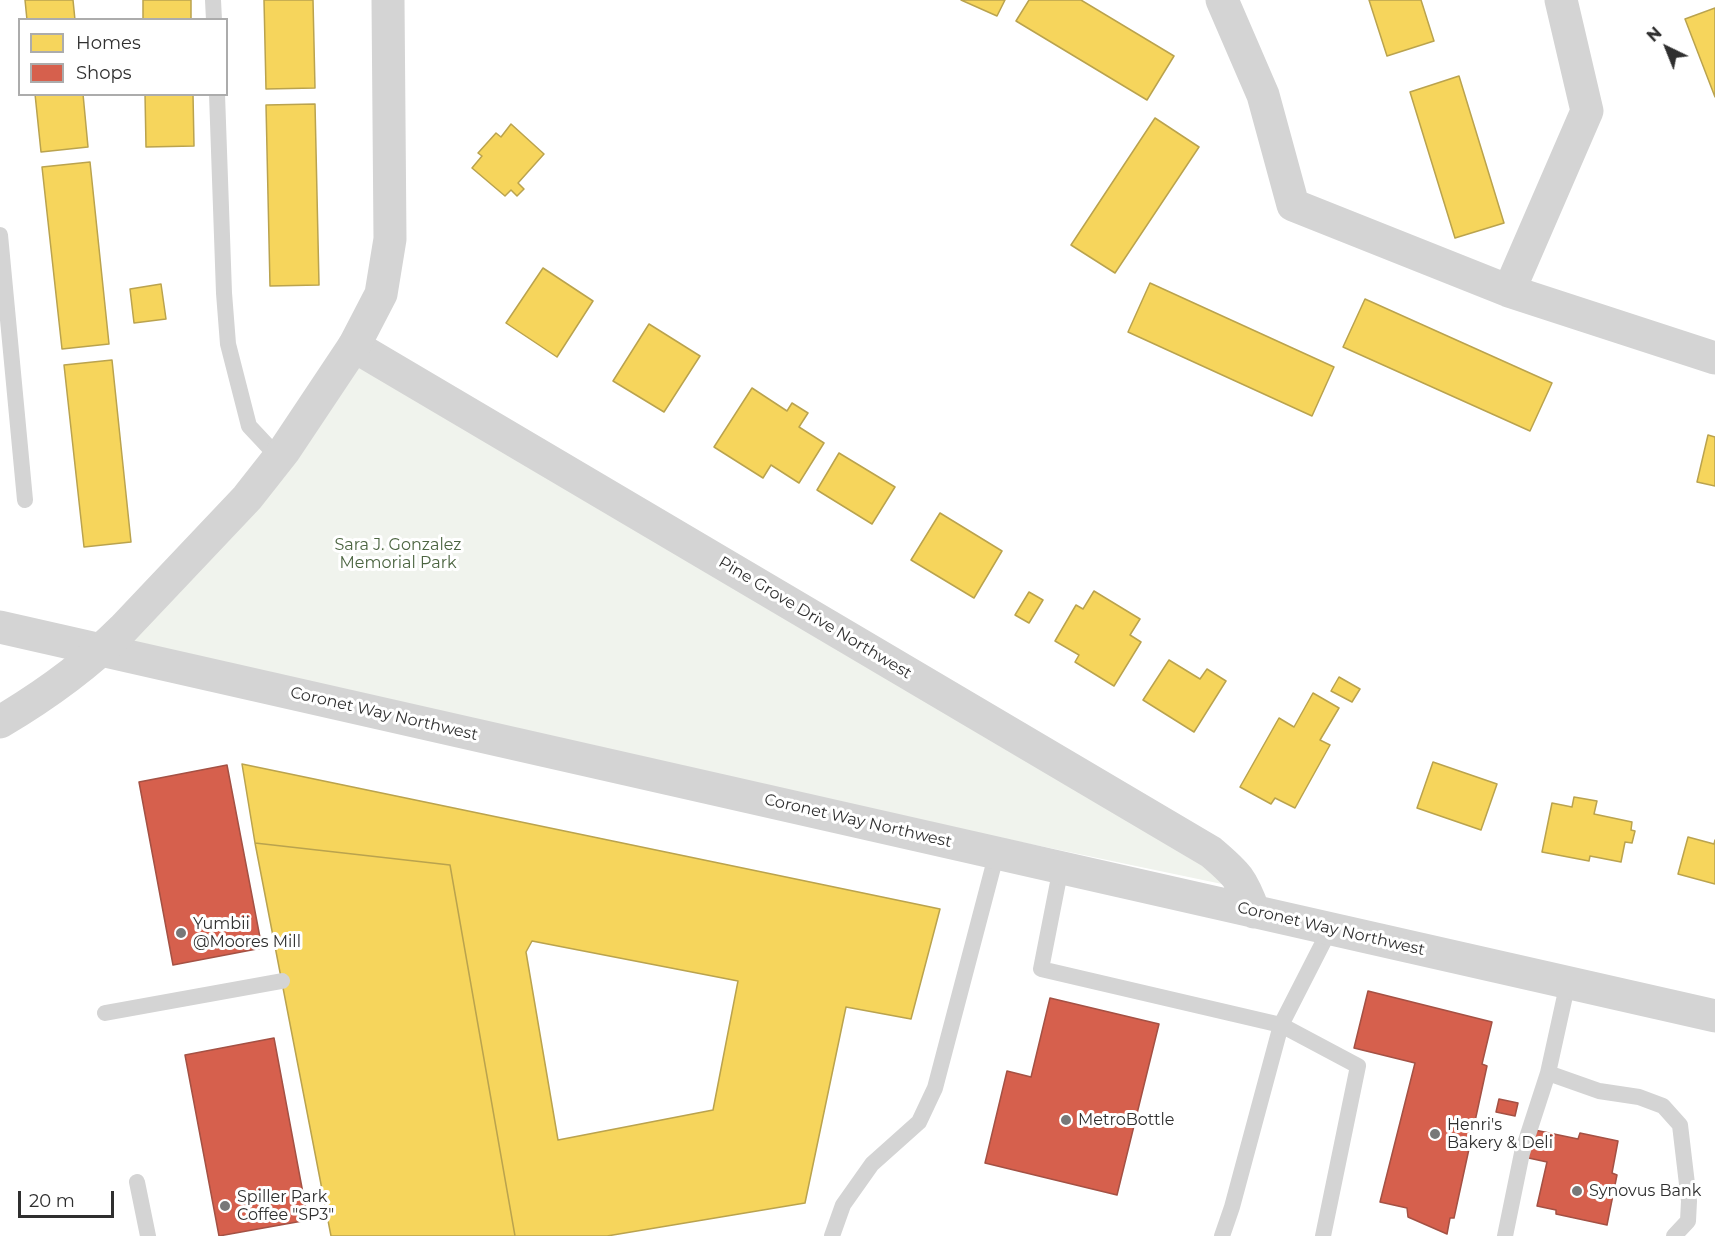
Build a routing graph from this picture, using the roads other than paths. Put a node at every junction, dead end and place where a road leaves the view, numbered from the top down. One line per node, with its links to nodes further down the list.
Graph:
1 (213, 0): 5 (lane)
2 (388, 0): 9 (street)
3 (1222, 0): 8 (street)
4 (1561, 0): 8 (street)
5 (214, 18)
6 (217, 96): 11 (lane)
7 (0, 235): 12 (lane)
8 (1509, 291): 10 (street)
9 (354, 346): 11 (street); 18 (street, Pine Grove Drive Northwest)
10 (1715, 358)
11 (278, 457): 14 (street)
12 (25, 500)
13 (0, 627): 14 (street, Coronet Way Northwest)
14 (102, 650): 15 (street); 16 (street, Coronet Way Northwest)
15 (0, 722)
16 (997, 852): 17 (street, Coronet Way Northwest); 28 (lane)
17 (1061, 867): 18 (street, Coronet Way Northwest); 24 (lane)
18 (1254, 912): 19 (street, Coronet Way Northwest)
19 (1330, 929): 21 (street, Coronet Way Northwest); 24 (lane)
20 (282, 981): 22 (lane)
21 (1568, 982): 23 (street, Coronet Way Northwest); 25 (lane)
22 (105, 1013)
23 (1715, 1016)
24 (1281, 1025): 29 (lane); 30 (lane)
25 (1548, 1073): 31 (lane); 32 (lane)
26 (137, 1182): 27 (lane)
27 (148, 1236)
28 (832, 1236)
29 (1222, 1236)
30 (1323, 1236)
31 (1505, 1236)
32 (1674, 1236)

